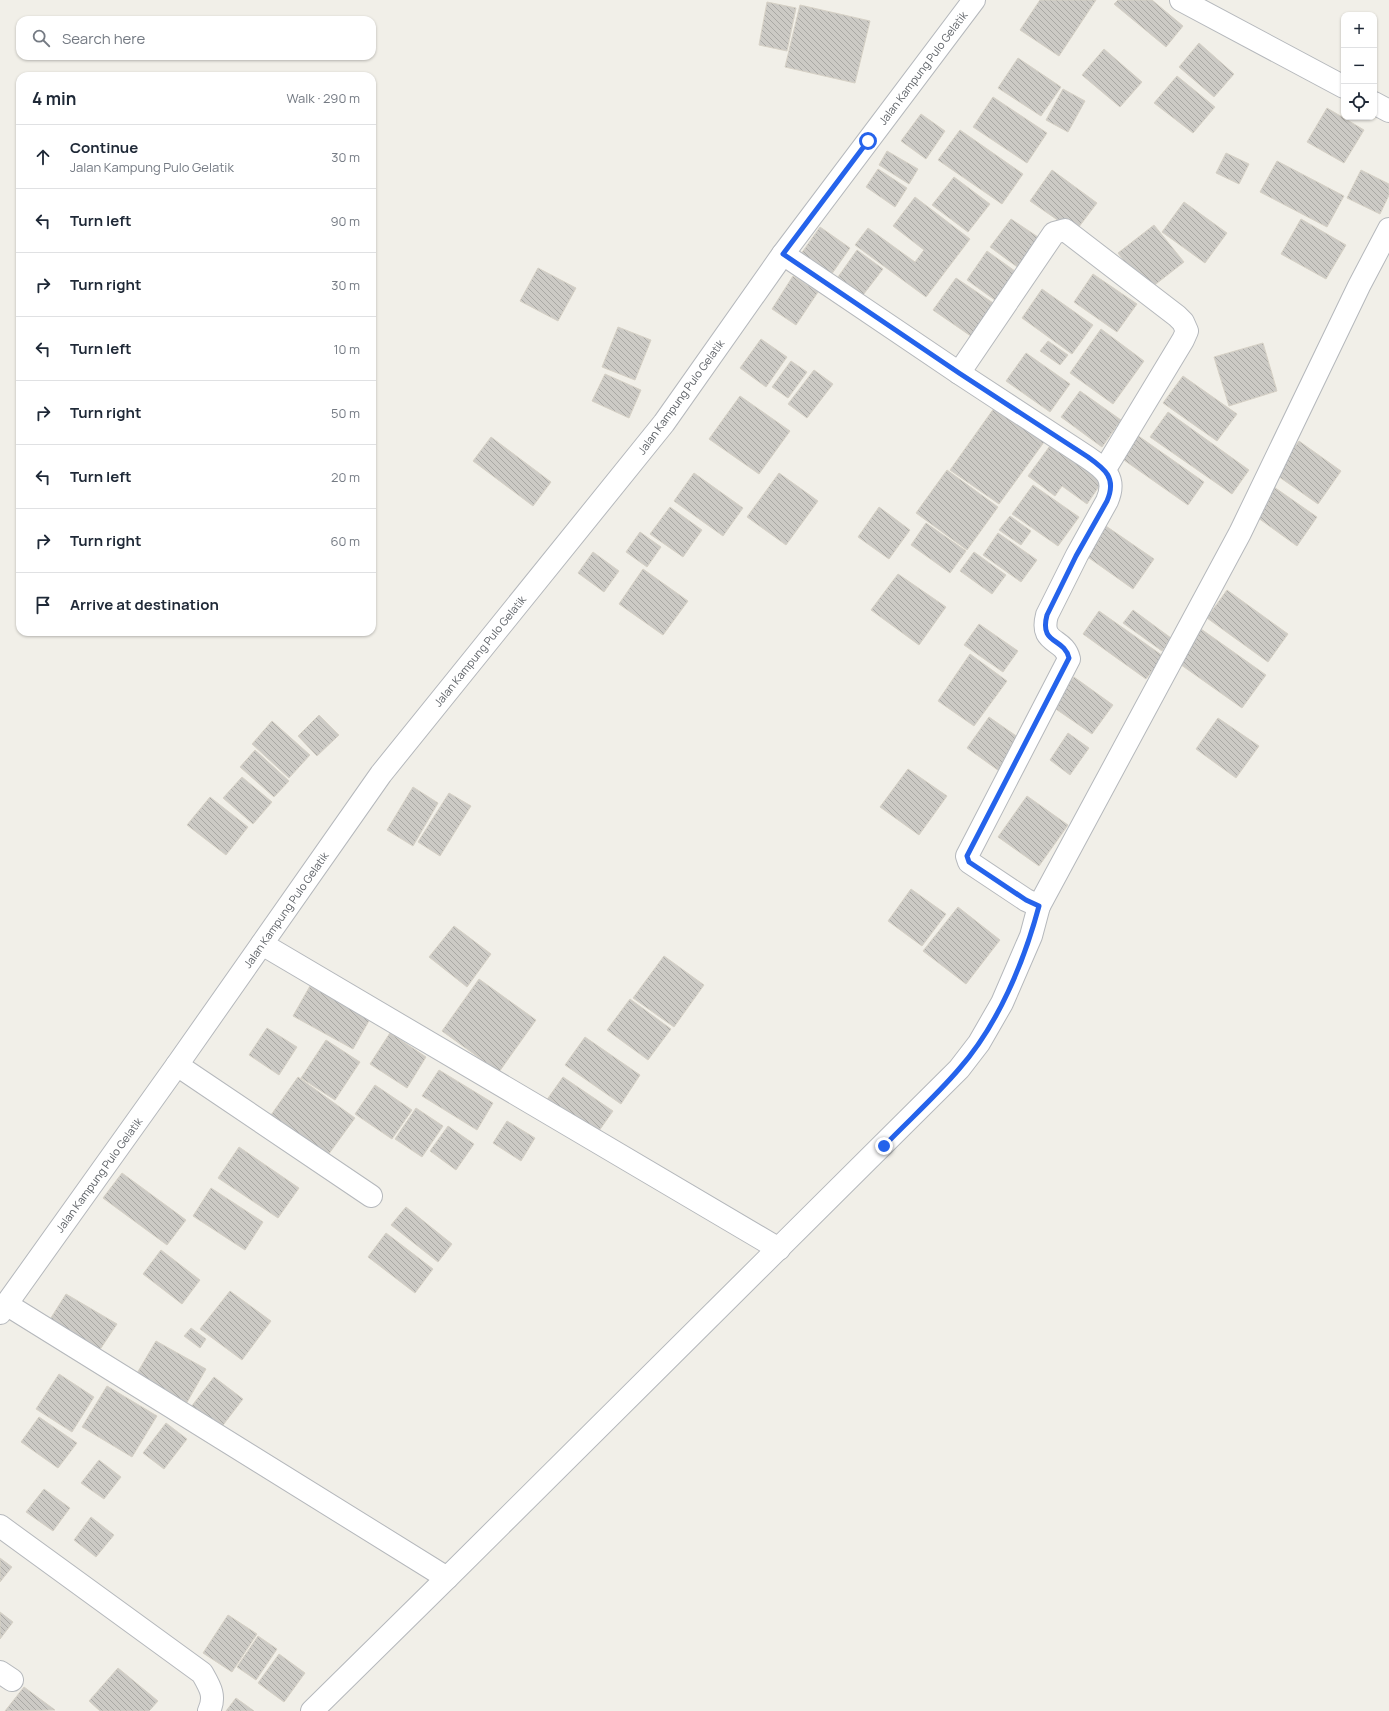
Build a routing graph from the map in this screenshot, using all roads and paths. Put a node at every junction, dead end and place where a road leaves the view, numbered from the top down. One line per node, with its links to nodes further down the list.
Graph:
1 (974, 0): 7 (street, Jalan Kampung Pulo Gelatik)
2 (1181, 0): 3 (street)
3 (1341, 85)
4 (1377, 105): 5 (street)
5 (1389, 111)
6 (1389, 229): 10 (street)
7 (783, 254): 8 (street); 11 (street, Jalan Kampung Pulo Gelatik)
8 (959, 373): 9 (street); 9 (street)
9 (1105, 469): 10 (street)
10 (1039, 906): 14 (street)
11 (262, 944): 12 (street, Jalan Kampung Pulo Gelatik); 14 (street)
12 (177, 1065): 13 (street); 15 (street, Jalan Kampung Pulo Gelatik)
13 (371, 1196)
14 (778, 1249): 17 (street)
15 (3, 1308): 17 (street)
16 (0, 1526): 18 (street)
17 (447, 1578): 19 (street)
18 (209, 1711)
19 (312, 1711)

